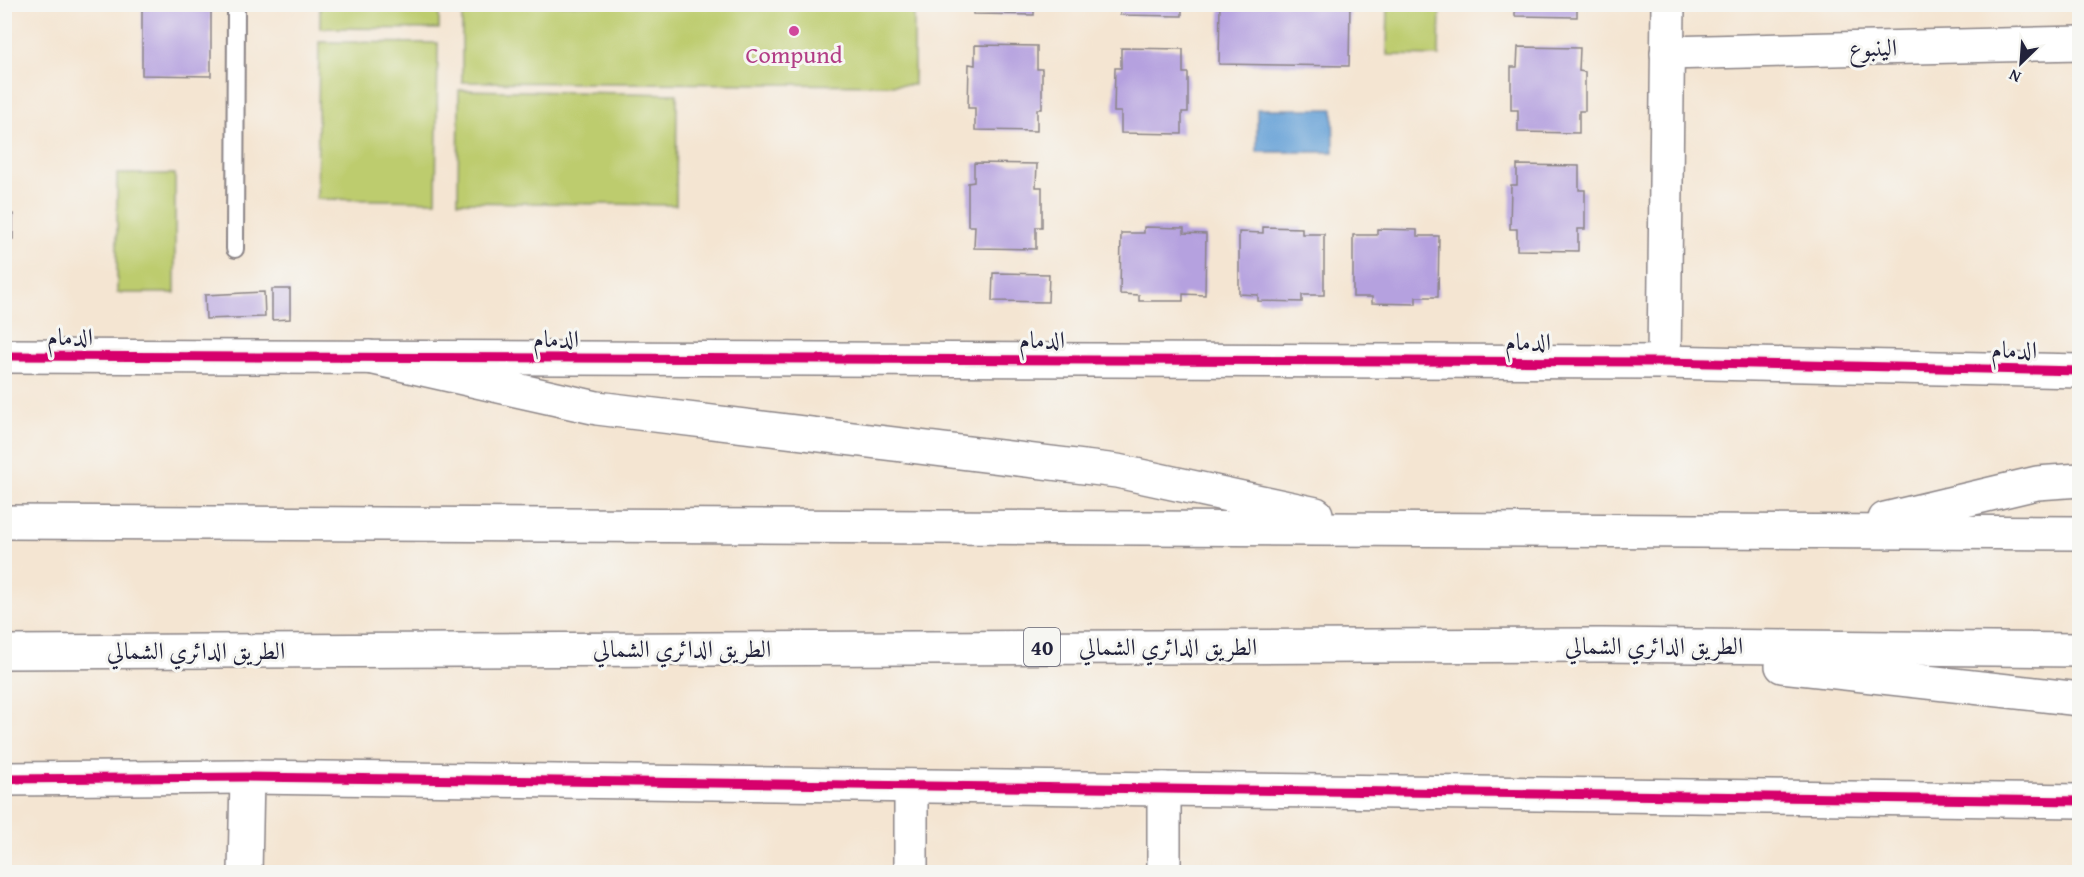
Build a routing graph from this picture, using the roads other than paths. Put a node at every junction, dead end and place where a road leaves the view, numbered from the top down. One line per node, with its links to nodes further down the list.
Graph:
1 (236, 4): 5 (lane)
2 (1668, 4): 4 (main road)
3 (2079, 43): 4 (main road, الينبوع)
4 (1667, 53): 8 (main road)
5 (235, 249)
6 (4, 356): 7 (main road, الدمام)
7 (369, 357): 8 (main road, الدمام); 12 (main road)
8 (1664, 362): 9 (main road, الدمام)
9 (2079, 371)
10 (2079, 480): 13 (main road)
11 (4, 522): 12 (main road)
12 (1382, 529): 13 (main road)
13 (1833, 531): 14 (main road)
14 (2079, 533)
15 (1602, 645): 16 (main road, الطريق الدائري الشمالي / 40); 17 (main road, الطريق الدائري الشمالي / 40); 18 (main road)
16 (2079, 650)
17 (4, 652)
18 (2079, 699)
19 (247, 777): 20 (main road); 21 (main road); 24 (main road)
20 (4, 779)
21 (911, 786): 22 (main road); 25 (main road)
22 (1164, 789): 23 (main road); 26 (main road)
23 (2079, 801)
24 (245, 873)
25 (911, 873)
26 (1164, 873)

